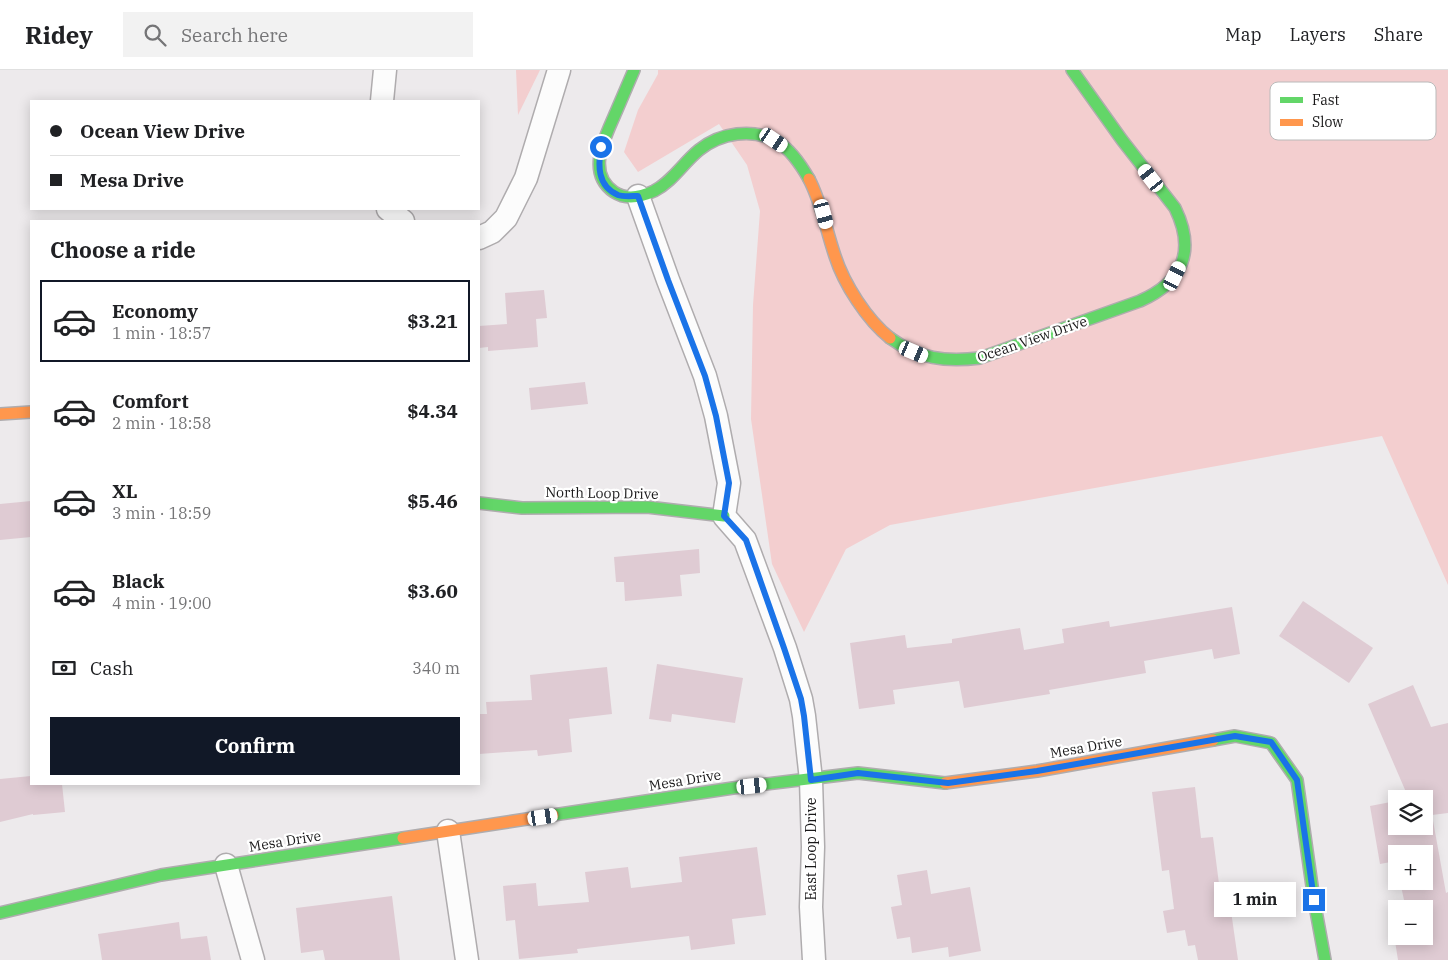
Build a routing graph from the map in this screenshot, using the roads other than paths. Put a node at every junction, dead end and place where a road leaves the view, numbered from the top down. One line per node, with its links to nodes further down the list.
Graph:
1 (385, 70): 5 (street)
2 (559, 70): 9 (street)
3 (634, 70): 6 (street)
4 (1072, 70): 6 (street, Ocean View Drive)
5 (382, 100)
6 (638, 196): 13 (street)
7 (389, 210): 8 (street)
8 (402, 220)
9 (480, 238)
10 (30, 412): 11 (street)
11 (0, 414)
12 (480, 503): 13 (street, North Loop Drive)
13 (724, 516): 14 (street, East Loop Drive)
14 (811, 780): 15 (street, Mesa Drive); 20 (street, East Loop Drive); 21 (street, Mesa Drive)
15 (448, 831): 16 (street, Mesa Drive); 19 (street)
16 (226, 865): 17 (street, Mesa Drive); 18 (street)
17 (0, 913)
18 (253, 960)
19 (467, 960)
20 (814, 960)
21 (1325, 960)

